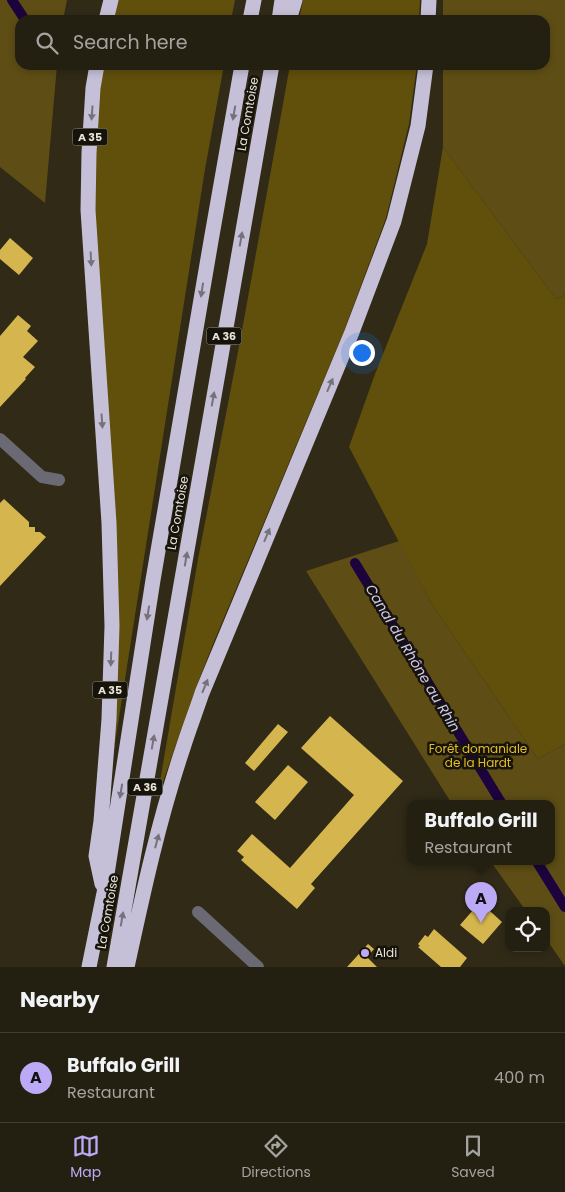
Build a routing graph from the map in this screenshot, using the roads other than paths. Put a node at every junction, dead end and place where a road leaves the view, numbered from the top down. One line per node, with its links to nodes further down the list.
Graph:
1 (111, 0): 6 (highway)
2 (253, 0): 7 (highway)
3 (282, 0): 8 (highway)
4 (295, 0): 9 (highway)
5 (429, 0): 10 (highway)
6 (107, 15)
7 (251, 15)
8 (280, 15)
9 (290, 15)
10 (428, 15)
11 (96, 70): 17 (highway, A 35, one-way to 17)
12 (241, 70): 17 (highway, La Comtoise / A 36, one-way to 17)
13 (271, 70): 20 (highway, La Comtoise / A 36, one-way to 13)
14 (425, 70): 21 (highway, one-way to 14)
15 (0, 439): 16 (street)
16 (59, 480)
17 (104, 893): 19 (highway, La Comtoise / A 36)
18 (198, 912): 22 (street)
19 (89, 967)
20 (114, 967)
21 (127, 967)
22 (258, 967)

